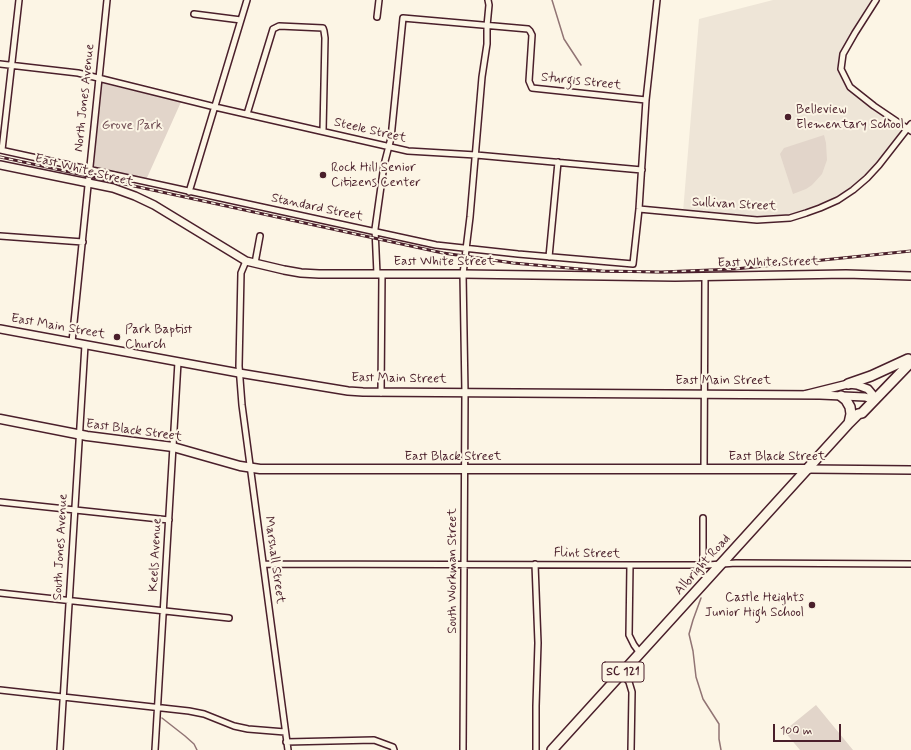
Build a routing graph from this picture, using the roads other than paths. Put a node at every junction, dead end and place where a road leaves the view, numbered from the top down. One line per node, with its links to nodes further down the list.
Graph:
1 (19, 0): 13 (street)
2 (107, 0): 14 (street, North Jones Avenue)
3 (247, 0): 10 (street)
4 (379, 0): 9 (street)
5 (488, 0): 11 (street, South Workman Street)
6 (657, 0): 15 (street)
7 (876, 0): 18 (street)
8 (194, 14): 10 (street)
9 (377, 16)
10 (241, 20): 16 (street)
11 (487, 26): 15 (street, Sturgis Street); 20 (street, Sturgis Street); 22 (street, South Workman Street)
12 (0, 64): 13 (street, Steele Street)
13 (12, 65): 14 (street, Steele Street); 21 (street)
14 (98, 78): 16 (street, Steele Street); 25 (street, North Jones Avenue)
15 (646, 100): 26 (street)
16 (215, 107): 17 (street, Steele Street); 28 (street)
17 (247, 114): 19 (street, Steele Street); 19 (street)
18 (910, 128): 29 (street, Sullivan Street)
19 (324, 131): 20 (street, Steele Street)
20 (388, 147): 22 (street, Steele Street); 30 (street)
21 (1, 150): 25 (street, Standard Street)
22 (476, 155): 23 (street, Steele Street); 34 (street, South Workman Street)
23 (558, 162): 26 (street, Steele Street); 35 (street)
24 (0, 165): 27 (street, East White Street)
25 (89, 169): 27 (street, North Jones Avenue); 28 (street, Standard Street)
26 (642, 170): 29 (street)
27 (88, 183): 33 (street, North Jones Avenue); 36 (street, East White Street)
28 (190, 192): 30 (street, Standard Street)
29 (639, 209): 35 (street, Standard Street)
30 (376, 232): 34 (street, Standard Street); 38 (street)
31 (0, 236): 33 (street)
32 (260, 236): 37 (street)
33 (83, 242): 43 (street, North Jones Avenue)
34 (466, 249): 35 (street, Standard Street); 39 (street, South Workman Street)
35 (549, 257)
36 (246, 261): 37 (street, East White Street); 47 (street, Marshall Street)
37 (255, 263): 38 (street, East White Street)
38 (379, 274): 39 (street, East White Street); 49 (street)
39 (463, 274): 40 (street, East White Street); 50 (street, South Workman Street)
40 (705, 276): 41 (street, East White Street); 51 (street)
41 (911, 276)
42 (0, 329): 43 (street, East Main Street)
43 (72, 342): 44 (street, East Main Street)
44 (85, 345): 46 (street, East Main Street); 57 (street, South Jones Avenue)
45 (910, 359): 48 (highway); 54 (highway)
46 (178, 362): 47 (street, East Main Street); 58 (street, Keels Avenue)
47 (239, 373): 49 (street, East Main Street); 59 (street, Marshall Street)
48 (848, 384): 52 (street, East Main Street); 54 (street, East Main Street)
49 (381, 392): 50 (street, East Main Street)
50 (465, 393): 51 (street, East Main Street); 60 (street, South Workman Street)
51 (704, 394): 52 (street, East Main Street); 61 (street)
52 (804, 395): 53 (street, East Main Street)
53 (841, 396): 54 (street, East Main Street); 56 (highway)
54 (872, 398): 56 (highway, Albright Road)
55 (0, 420): 57 (main road, East Black Street)
56 (849, 424): 62 (highway, Albright Road)
57 (79, 435): 58 (main road, East Black Street); 65 (street, South Jones Avenue)
58 (173, 447): 59 (main road, East Black Street); 67 (street, Keels Avenue)
59 (250, 468): 60 (main road, East Black Street); 68 (street, Marshall Street)
60 (465, 469): 61 (main road, East Black Street); 69 (street, South Workman Street)
61 (704, 469): 62 (main road, East Black Street)
62 (808, 469): 63 (street, East Black Street); 71 (highway, Albright Road / SC 121)
63 (911, 470)
64 (0, 502): 65 (street)
65 (74, 510): 67 (street); 76 (street, South Jones Avenue)
66 (704, 518): 74 (street)
67 (169, 520): 77 (street, Keels Avenue)
68 (264, 564): 69 (street, Flint Street); 84 (street, Marshall Street)
69 (464, 564): 70 (street, Flint Street); 90 (street, South Workman Street)
70 (535, 564): 73 (street, Flint Street); 91 (street)
71 (722, 564): 72 (street, Flint Street); 74 (street, Flint Street); 79 (highway, Albright Road / SC 121)
72 (911, 564)
73 (630, 565): 74 (street, Flint Street); 79 (street)
74 (703, 565)
75 (0, 593): 76 (street)
76 (69, 601): 77 (street); 82 (street, South Jones Avenue)
77 (164, 612): 78 (street); 83 (street, Keels Avenue)
78 (229, 618)
79 (640, 653): 80 (highway, Albright Road / SC 121)
80 (622, 673): 92 (highway, Albright Road / SC 121); 93 (street)
81 (0, 690): 82 (street)
82 (63, 697): 83 (street); 86 (street, South Jones Avenue)
83 (158, 708): 84 (street); 87 (street, Keels Avenue)
84 (285, 732): 85 (street, Marshall Street)
85 (286, 742): 88 (street, Marshall Street); 89 (street)
86 (60, 750)
87 (155, 750)
88 (288, 750)
89 (394, 750)
90 (463, 750)
91 (536, 750)
92 (552, 750)
93 (631, 750)

